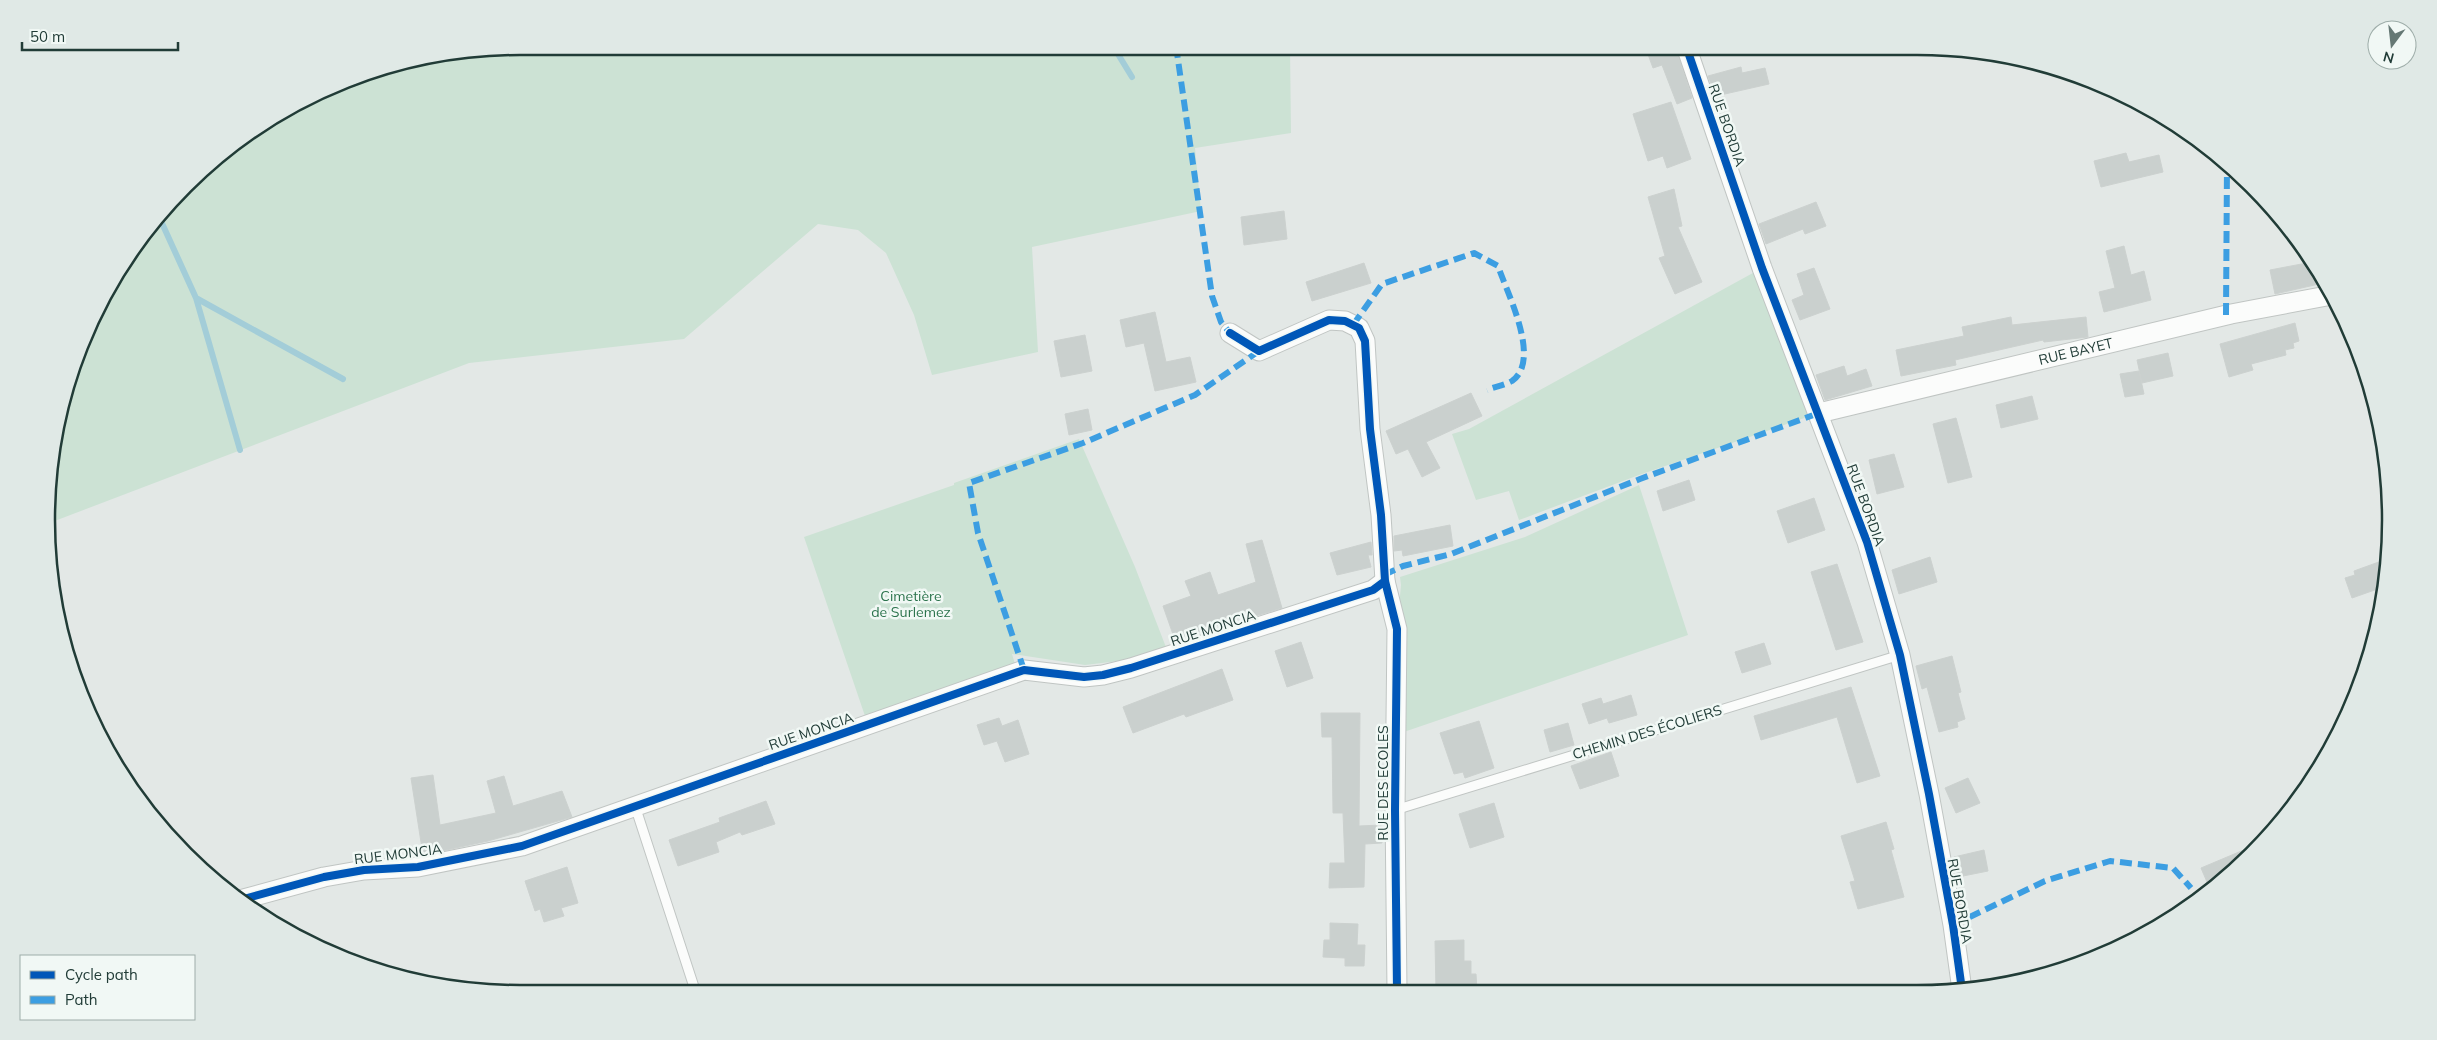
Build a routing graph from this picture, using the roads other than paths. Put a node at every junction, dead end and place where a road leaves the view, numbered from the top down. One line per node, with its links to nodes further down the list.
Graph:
1 (1689, 55): 4 (street, RUE BORDIA)
2 (2325, 296): 4 (street, RUE BAYET)
3 (1230, 333): 5 (street)
4 (1819, 413): 6 (street, RUE BORDIA)
5 (1385, 578): 7 (street, RUE MONCIA); 8 (street, RUE DES ECOLES)
6 (1900, 655): 8 (lane, CHEMIN DES ÉCOLIERS); 10 (street, RUE BORDIA)
7 (635, 806): 9 (street, RUE MONCIA); 11 (lane)
8 (1395, 810): 12 (street, RUE DES ECOLES)
9 (249, 898)
10 (1961, 983)
11 (693, 985)
12 (1397, 985)

